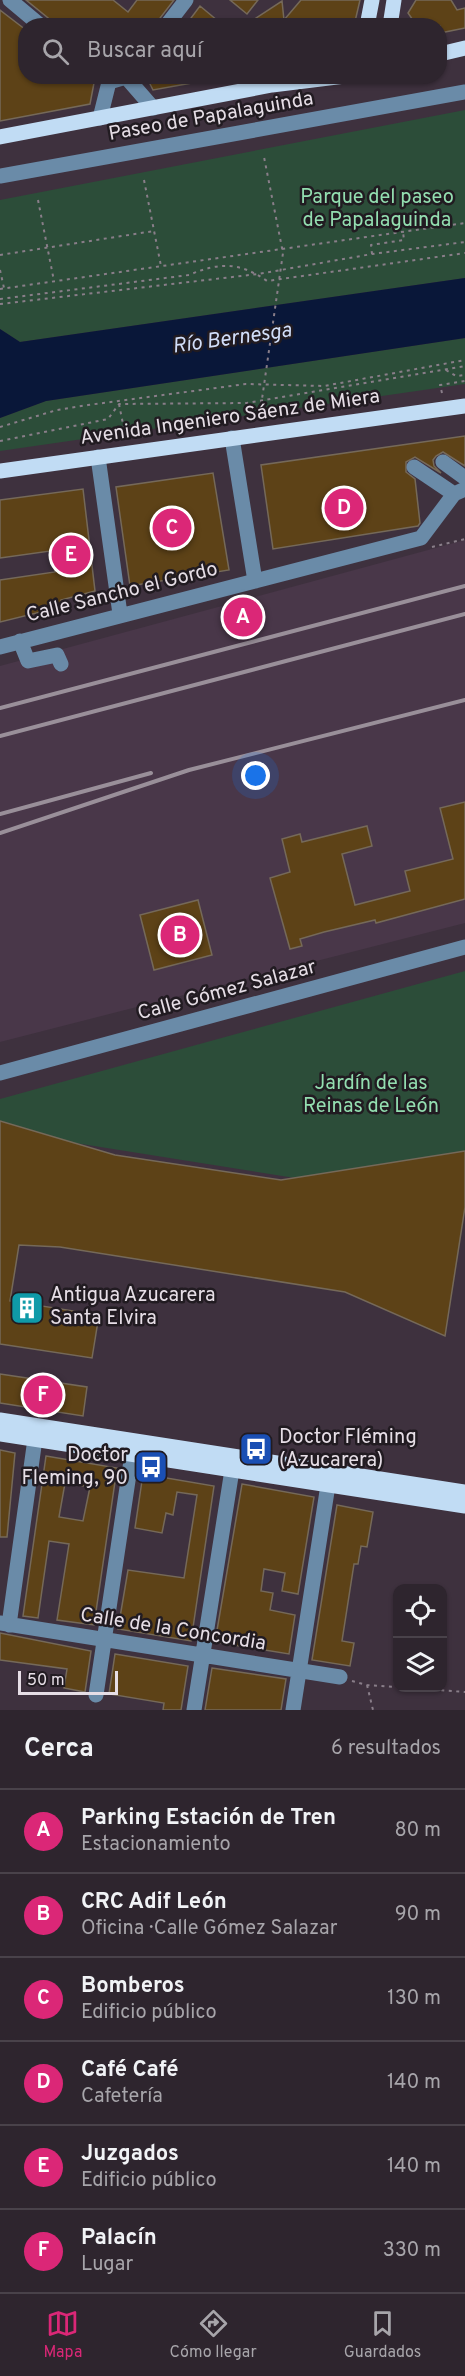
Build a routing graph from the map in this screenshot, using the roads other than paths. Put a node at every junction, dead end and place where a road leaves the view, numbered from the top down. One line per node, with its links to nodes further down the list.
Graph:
1 (186, 0): 6 (street)
2 (372, 0): 7 (main road)
3 (14, 1): 5 (street)
4 (395, 3): 8 (main road)
5 (32, 18)
6 (172, 18)
7 (369, 18)
8 (392, 18)
9 (105, 84): 15 (street)
10 (133, 84): 14 (street)
11 (279, 84): 12 (main road)
12 (272, 85): 14 (main road)
13 (465, 92): 17 (street, Paseo de Papalaguinda)
14 (153, 108): 15 (main road)
15 (100, 118): 16 (main road)
16 (0, 137)
17 (0, 176)
18 (465, 406): 19 (main road, Avenida Ingeniero Sáenz de Miera)
19 (232, 438): 20 (main road, Avenida Ingeniero Sáenz de Miera); 26 (street)
20 (98, 457): 23 (main road, Avenida Ingeniero Sáenz de Miera); 27 (street)
21 (455, 463): 24 (street)
22 (420, 465): 25 (street)
23 (0, 471)
24 (465, 478)
25 (460, 491): 26 (street, Calle Sancho el Gordo)
26 (255, 581): 27 (street, Calle Sancho el Gordo)
27 (120, 614): 28 (street, Calle Sancho el Gordo)
28 (20, 641): 29 (street, Calle Sancho el Gordo); 30 (street)
29 (0, 647)
30 (61, 664)
31 (465, 947): 32 (street, Calle Gómez Salazar)
32 (0, 1074)
33 (0, 1420): 39 (main road)
34 (0, 1434): 35 (main road)
35 (35, 1439): 36 (main road); 41 (street)
36 (132, 1454): 37 (main road); 42 (street)
37 (232, 1470): 38 (main road); 43 (street)
38 (328, 1485): 40 (main road); 44 (street)
39 (465, 1492)
40 (465, 1506)
41 (5, 1624): 42 (street, Calle de la Concordia)
42 (104, 1641): 43 (street, Calle de la Concordia); 46 (street)
43 (203, 1655): 44 (street, Calle de la Concordia); 47 (street)
44 (299, 1671): 45 (street, Calle de la Concordia); 48 (street)
45 (340, 1677)
46 (96, 1695)
47 (194, 1710)
48 (293, 1710)

